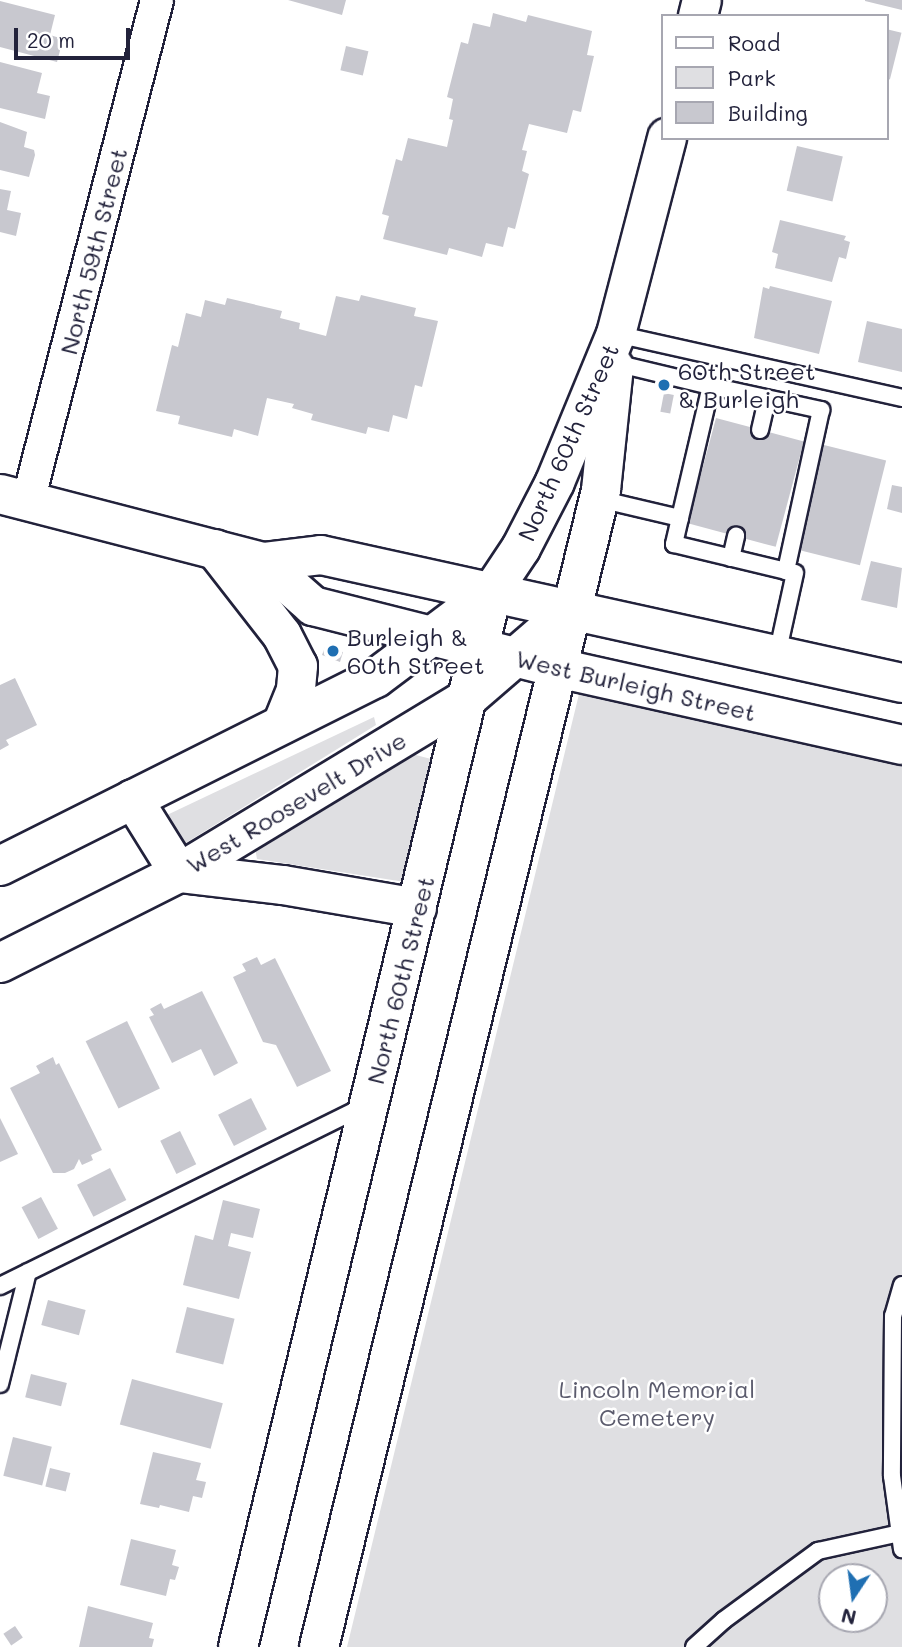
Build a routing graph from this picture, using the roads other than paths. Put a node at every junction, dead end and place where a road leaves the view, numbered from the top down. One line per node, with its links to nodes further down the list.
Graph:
1 (157, 0): 8 (street, North 59th Street)
2 (667, 140): 3 (main road, North 60th Street)
3 (615, 348): 4 (lane); 5 (lane); 9 (main road, North 60th Street); 16 (main road, North 60th Street)
4 (711, 386): 6 (lane); 10 (lane)
5 (902, 398)
6 (767, 399): 7 (lane); 15 (lane)
7 (761, 430)
8 (14, 498): 12 (main road, West Burleigh Street)
9 (599, 499): 10 (lane); 17 (main road, North 60th Street)
10 (680, 518): 13 (lane)
11 (736, 536): 13 (lane)
12 (215, 548): 14 (main road, West Burleigh Street); 24 (main road)
13 (731, 558): 15 (lane)
14 (263, 562): 16 (main road, West Burleigh Street); 18 (main road, West Burleigh Street)
15 (786, 571): 20 (lane)
16 (493, 590): 17 (main road, West Burleigh Street); 18 (main road); 19 (main road, North 60th Street)
17 (571, 609): 19 (main road, West Roosevelt Drive); 20 (main road, West Burleigh Street); 21 (main road, North 60th Street)
18 (430, 637): 19 (main road, West Burleigh Street); 24 (main road)
19 (498, 653): 21 (main road, West Burleigh Street); 23 (main road, West Roosevelt Drive)
20 (777, 655): 22 (main road, West Burleigh Street)
21 (558, 668): 25 (main road, West Burleigh Street); 38 (main road, North 60th Street)
22 (902, 683)
23 (468, 698): 28 (main road, West Roosevelt Drive); 29 (main road, North 60th Street)
24 (282, 724): 26 (main road)
25 (902, 746)
26 (133, 799): 27 (main road); 28 (main road)
27 (0, 866)
28 (179, 873): 29 (main road); 30 (main road, West Roosevelt Drive)
29 (417, 908): 31 (main road, North 60th Street)
30 (0, 963)
31 (370, 1103): 32 (lane); 37 (main road, North 60th Street)
32 (28, 1272): 34 (lane); 35 (lane)
33 (902, 1285): 36 (lane)
34 (0, 1286)
35 (0, 1384)
36 (901, 1541): 39 (lane)
37 (238, 1647)
38 (319, 1647)
39 (694, 1647)

